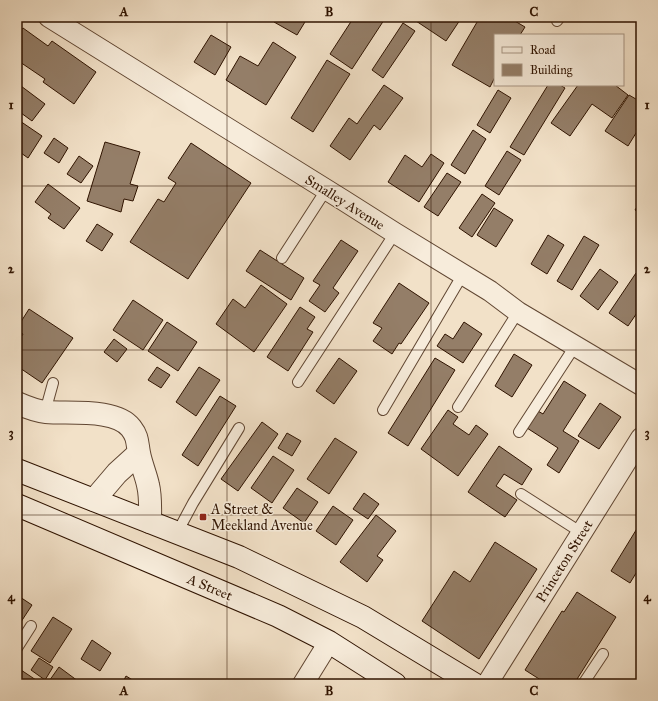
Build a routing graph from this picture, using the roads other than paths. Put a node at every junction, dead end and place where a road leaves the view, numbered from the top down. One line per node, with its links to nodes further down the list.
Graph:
1 (49, 17): 2 (street, Smalley Avenue)
2 (326, 190): 3 (street, Smalley Avenue); 4 (lane)
3 (395, 233): 5 (street, Smalley Avenue); 8 (lane)
4 (282, 258)
5 (463, 274): 6 (street, Smalley Avenue); 13 (lane)
6 (518, 312): 7 (street, Smalley Avenue); 12 (lane)
7 (575, 346): 10 (street, Smalley Avenue); 16 (lane)
8 (298, 382)
9 (54, 384): 14 (lane)
10 (641, 385)
11 (17, 403): 14 (main road)
12 (458, 407)
13 (383, 410)
14 (46, 412): 18 (main road)
15 (239, 428): 24 (lane)
16 (519, 432)
17 (641, 438): 25 (street, Princeton Street)
18 (139, 453): 21 (main road); 23 (main road)
19 (17, 470): 21 (main road)
20 (521, 494): 25 (lane)
21 (94, 500): 23 (main road)
22 (25, 508): 27 (main road, A Street)
23 (150, 522): 24 (main road)
24 (177, 533): 32 (main road)
25 (582, 533): 33 (street, Princeton Street)
26 (31, 626): 28 (lane)
27 (329, 642): 30 (street); 31 (main road, A Street)
28 (17, 648)
29 (603, 654): 34 (lane)
30 (303, 684)
31 (395, 684)
32 (474, 684)
33 (487, 684)
34 (584, 684)

